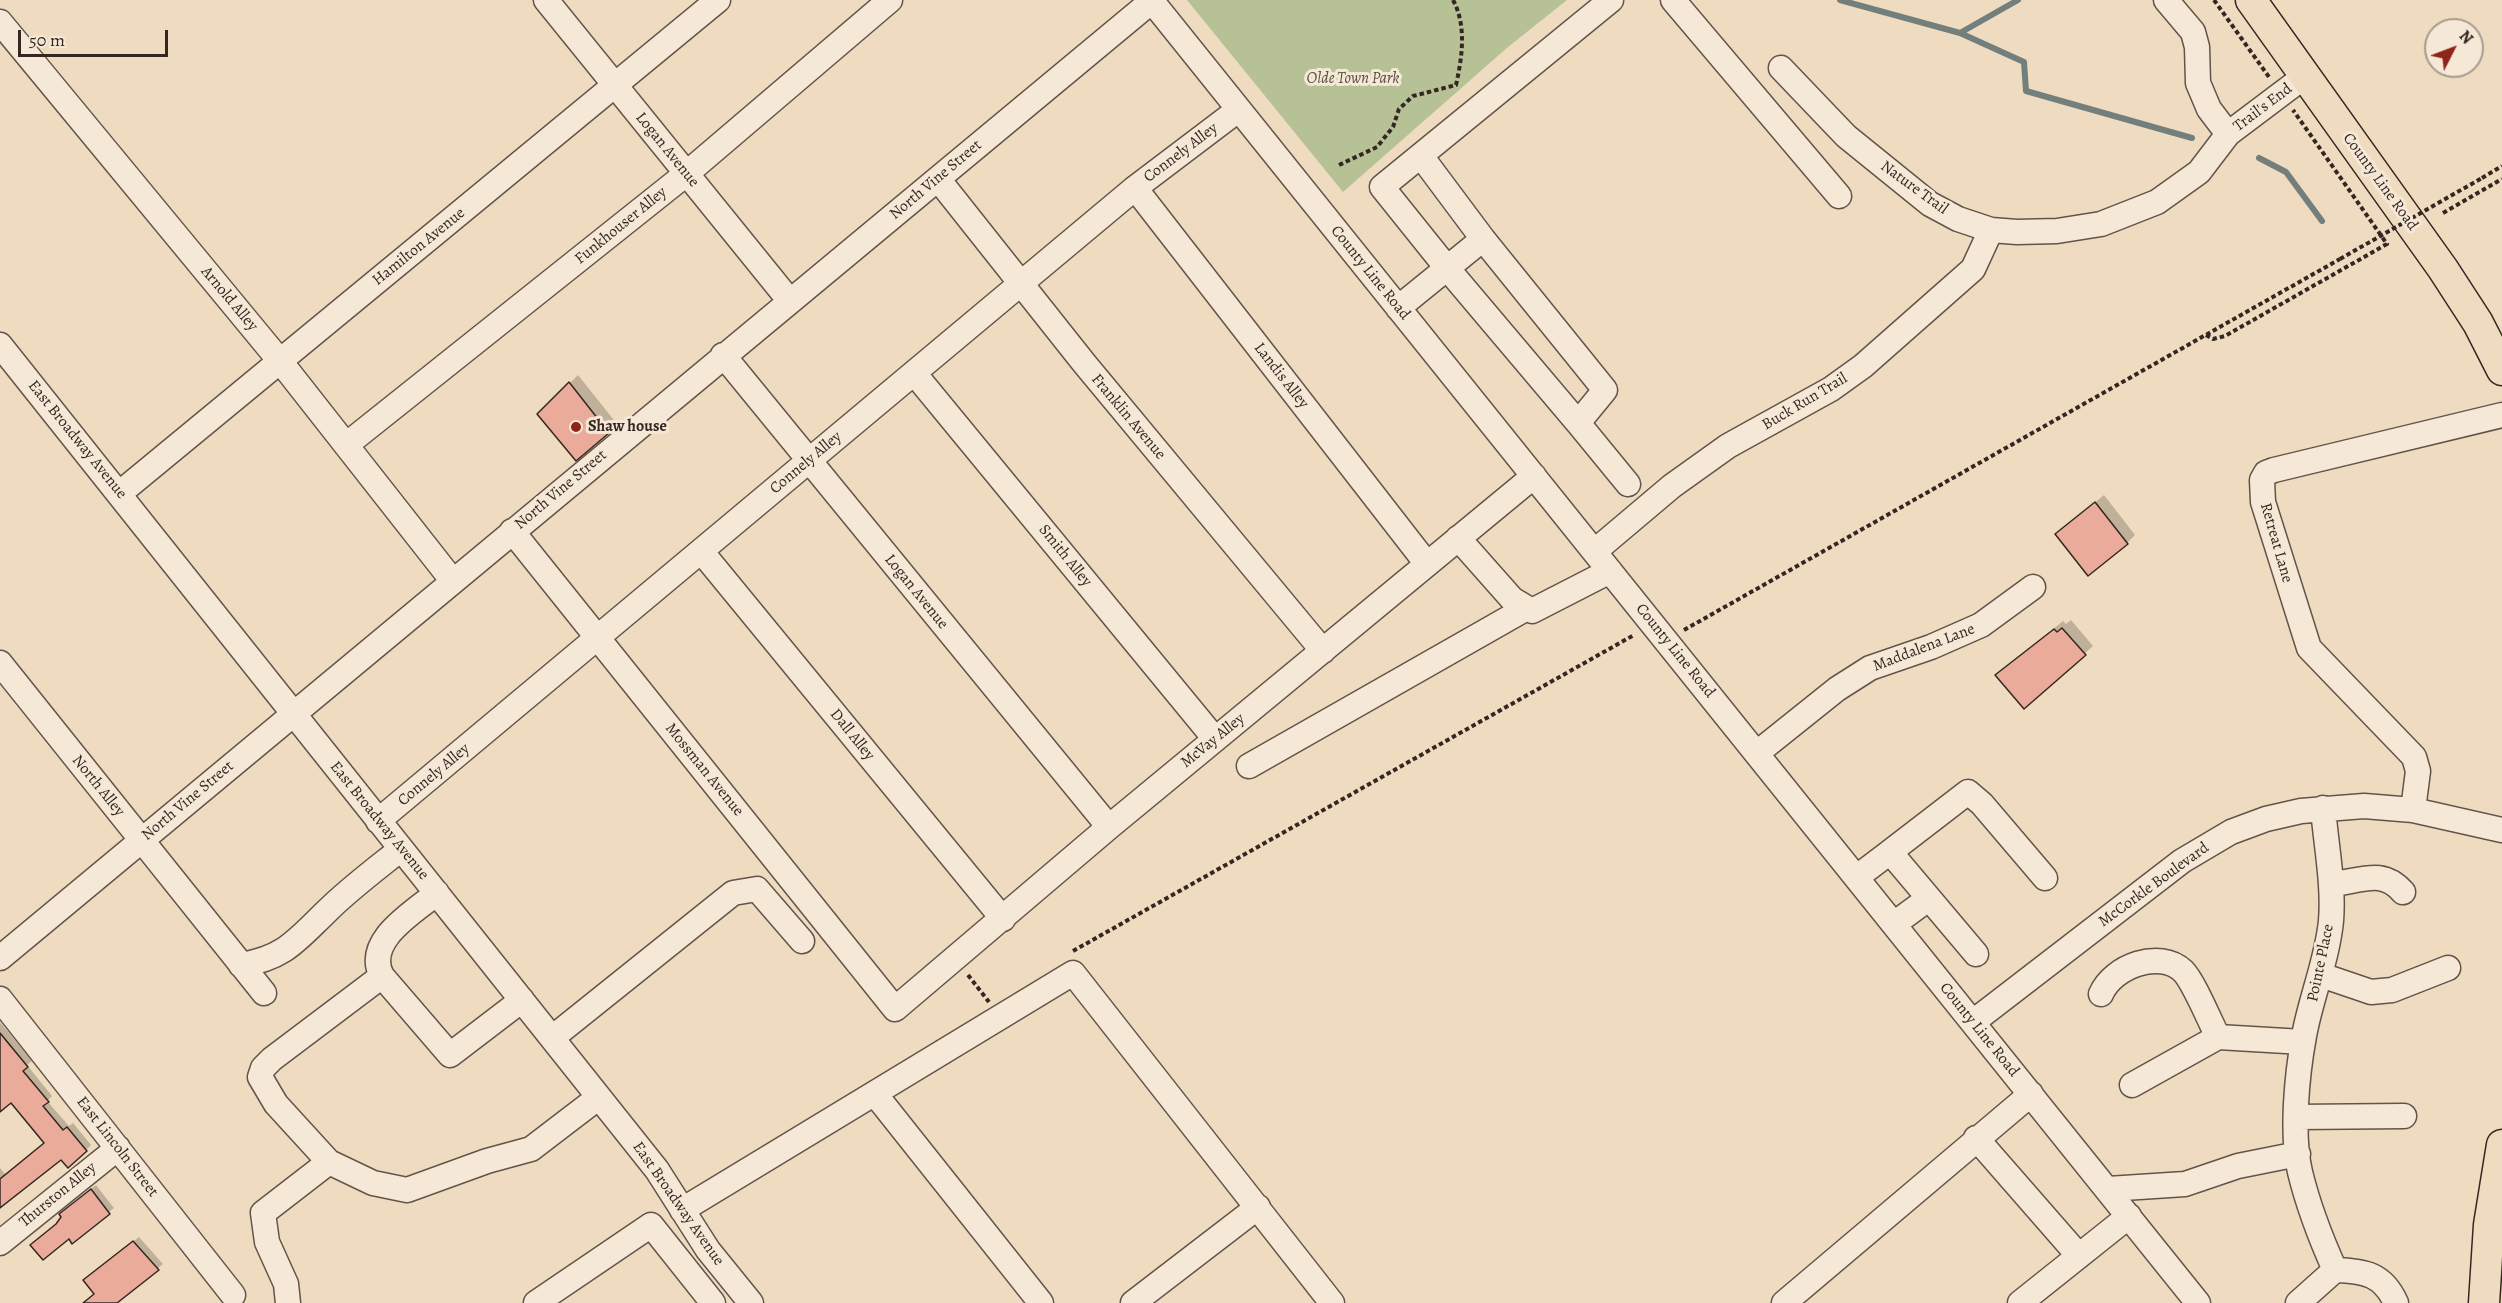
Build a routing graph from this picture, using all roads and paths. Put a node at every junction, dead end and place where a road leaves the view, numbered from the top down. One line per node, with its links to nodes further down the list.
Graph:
1 (546, 0): 13 (street, Logan Avenue)
2 (718, 0): 13 (street, Hamilton Avenue)
3 (890, 0): 19 (street, Funkhouser Alley)
4 (1152, 0): 14 (street, County Line Road); 20 (street, North Vine Street)
5 (1453, 0): 17 (path)
6 (1611, 0): 16 (street)
7 (1674, 0): 23 (street)
8 (2166, 0): 15 (street, Trail's End)
9 (2250, 0): 12 (main road, County Line Road)
10 (0, 22): 36 (street, Arnold Alley)
11 (1781, 68): 26 (street, Nature Trail)
12 (2305, 76): 15 (street, Trail's End); 34 (main road, County Line Road)
13 (616, 86): 19 (street, Logan Avenue); 36 (street, Hamilton Avenue)
14 (1238, 110): 22 (street, Connely Alley); 31 (street, County Line Road)
15 (2229, 134): 26 (street, Nature Trail)
16 (1421, 156): 27 (street); 28 (street)
17 (1340, 165)
18 (2502, 166): 32 (path, bridge)
19 (686, 174): 30 (street, Logan Avenue); 40 (street, Funkhouser Alley)
20 (938, 179): 29 (street, Franklin Avenue); 30 (street, North Vine Street)
21 (2502, 179): 25 (path)
22 (1135, 188): 29 (street, Connely Alley); 49 (street, Landis Alley)
23 (1839, 196)
24 (2361, 204): 32 (path)
25 (2443, 213)
26 (1991, 230): 48 (street, Buck Run Trail)
27 (1483, 239): 28 (street); 39 (street)
28 (1447, 268): 31 (street); 39 (street)
29 (1021, 284): 37 (street, Connely Alley); 56 (street, Franklin Avenue)
30 (789, 300): 35 (street, North Vine Street)
31 (1398, 308): 42 (street, County Line Road)
32 (2206, 335): 54 (path)
33 (0, 345): 44 (street, East Broadway Avenue)
34 (2498, 353)
35 (723, 355): 41 (street, Logan Avenue); 45 (street, North Vine Street)
36 (280, 361): 40 (street, Arnold Alley); 44 (street, Hamilton Avenue)
37 (914, 373): 41 (street, Connely Alley); 59 (street, Smith Alley)
38 (2502, 415): 63 (street, Retreat Lane)
39 (1578, 423): 43 (street)
40 (346, 445): 51 (street, Arnold Alley)
41 (808, 461): 47 (street, Connely Alley); 65 (street, Logan Avenue)
42 (1534, 476): 46 (street, McVay Alley); 48 (street, County Line Road)
43 (1628, 484)
44 (120, 493): 58 (street, East Broadway Avenue)
45 (512, 531): 51 (street, North Vine Street); 55 (street, Mossman Avenue)
46 (1458, 538): 49 (street, McVay Alley); 53 (street)
47 (701, 550): 55 (street, Connely Alley); 76 (street, Dall Alley)
48 (1594, 551): 50 (street, County Line Road)
49 (1427, 564): 56 (street, McVay Alley)
50 (1610, 570): 53 (street); 54 (street, County Line Road)
51 (452, 580): 58 (street, North Vine Street)
52 (2033, 586): 60 (street, Maddalena Lane)
53 (1525, 609): 61 (street)
54 (1659, 630): 60 (street, County Line Road); 79 (path)
55 (597, 638): 64 (street, Connely Alley); 94 (street, Mossman Avenue)
56 (1323, 651): 59 (street, McVay Alley)
57 (0, 663): 67 (street, North Alley)
58 (292, 713): 64 (street, East Broadway Avenue); 67 (street, North Vine Street)
59 (1215, 739): 65 (street, McVay Alley)
60 (1757, 753): 70 (street, County Line Road)
61 (1250, 766)
62 (2323, 808): 63 (street, McCorkle Boulevard); 72 (street, Pointe Place); 95 (street, McCorkle Boulevard)
63 (2413, 810): 66 (street, McCorkle Boulevard)
64 (378, 821): 68 (street, East Broadway Avenue)
65 (1109, 827): 76 (street, McVay Alley)
66 (2502, 830)
67 (142, 841): 81 (street, North Vine Street); 83 (street, North Alley)
68 (401, 849): 74 (street, East Broadway Avenue); 83 (street)
69 (1890, 852): 70 (street); 71 (street); 75 (street)
70 (1857, 877): 77 (street, County Line Road)
71 (2045, 878)
72 (2332, 884): 73 (street); 85 (street, Pointe Place)
73 (2403, 892)
74 (437, 893): 86 (street); 91 (street, East Broadway Avenue)
75 (1928, 899): 77 (street); 80 (street)
76 (1003, 919): 82 (street, McVay Alley)
77 (1894, 924): 95 (street, County Line Road)
78 (802, 941): 97 (street)
79 (1069, 953)
80 (1976, 954)
81 (0, 958)
82 (956, 960): 92 (path); 94 (street, McVay Alley)
83 (241, 965): 87 (street, North Alley)
84 (2448, 968): 85 (street)
85 (2320, 975): 98 (street, Pointe Place)
86 (382, 976): 91 (street); 109 (street)
87 (264, 993)
88 (2101, 994): 96 (street)
89 (998, 997): 92 (path)
90 (0, 999): 107 (street, East Lincoln Street)
91 (522, 1000): 97 (street, East Broadway Avenue)
92 (989, 1003): 93 (path)
93 (979, 1009)
94 (895, 1010)
95 (1973, 1022): 101 (street, County Line Road)
96 (2218, 1037): 98 (street); 99 (street)
97 (552, 1038): 102 (street, East Broadway Avenue)
98 (2303, 1042): 104 (street, Pointe Place)
99 (2132, 1085)
100 (875, 1094): 111 (street); 112 (street); 124 (street)
101 (2031, 1094): 105 (street); 110 (street, County Line Road)
102 (599, 1097): 109 (street); 112 (street, East Broadway Avenue)
103 (2404, 1116): 104 (street)
104 (2297, 1117): 108 (street, Pointe Place)
105 (1976, 1138): 115 (street); 126 (street)
106 (2502, 1145): 130 (main road)
107 (118, 1148): 114 (street, Thurston Alley); 117 (street, East Lincoln Street)
108 (2298, 1154): 110 (street); 116 (street, Pointe Place)
109 (329, 1162): 121 (street)
110 (2108, 1189): 113 (street, County Line Road)
111 (1258, 1207): 119 (street); 125 (street)
112 (682, 1210): 118 (street, East Broadway Avenue)
113 (2129, 1216): 115 (street); 120 (street, County Line Road)
114 (0, 1243)
115 (2079, 1256): 127 (street)
116 (2336, 1270): 128 (street); 129 (street)
117 (234, 1295)
118 (745, 1296): 123 (street)
119 (1140, 1301)
120 (2192, 1301)
121 (288, 1303)
122 (536, 1303): 123 (street)
123 (715, 1303)
124 (1041, 1303)
125 (1332, 1303)
126 (1784, 1303)
127 (2020, 1303)
128 (2298, 1303)
129 (2396, 1303)
130 (2484, 1303)

